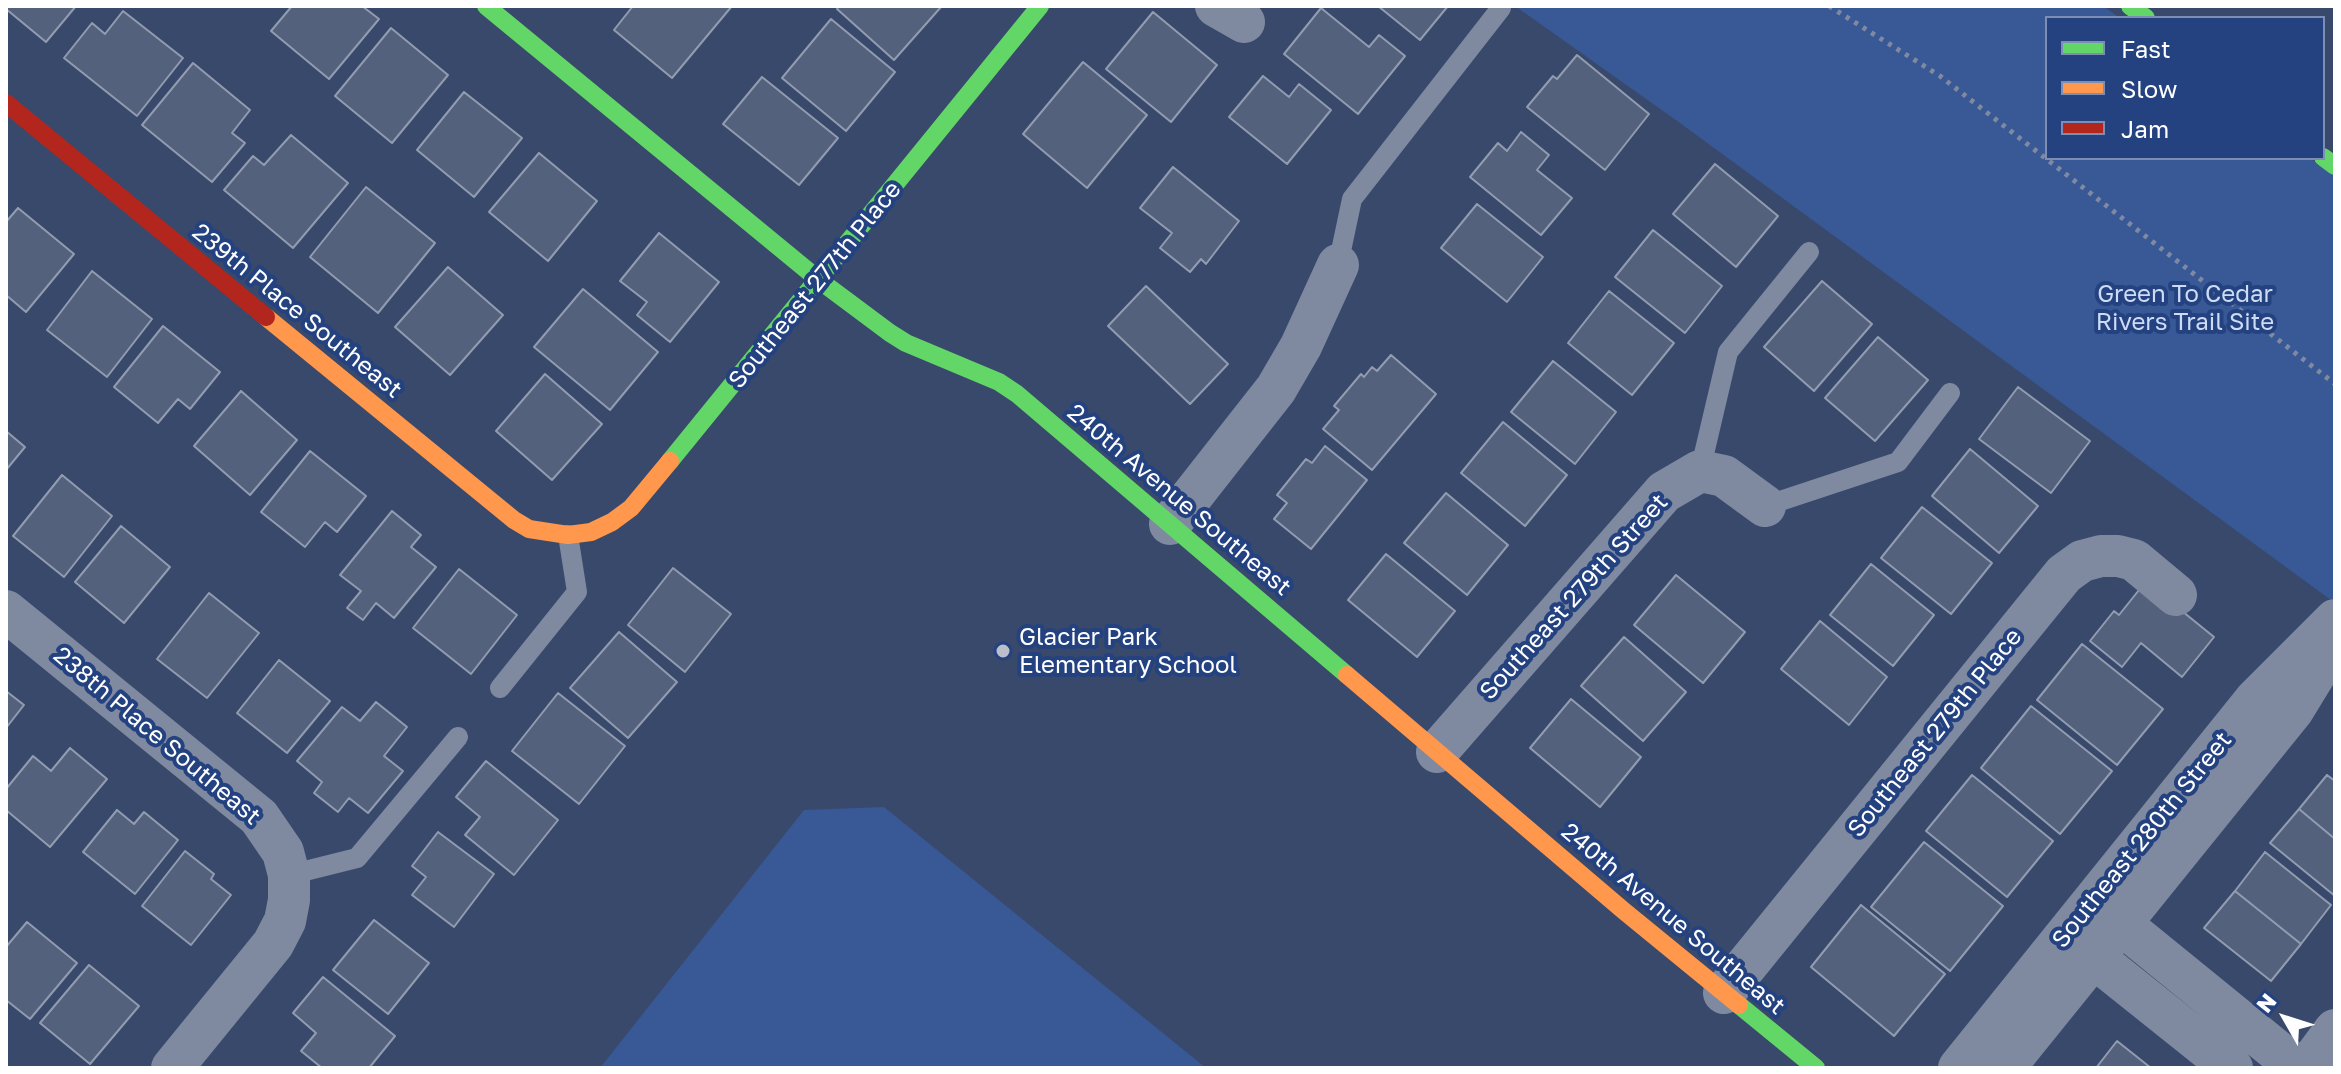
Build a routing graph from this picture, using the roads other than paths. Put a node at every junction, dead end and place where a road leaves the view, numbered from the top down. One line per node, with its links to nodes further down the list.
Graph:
1 (486, 6): 7 (street, 240th Avenue Southeast)
2 (1040, 6): 7 (street, Southeast 277th Place)
3 (1501, 8): 6 (lane)
4 (6, 103): 12 (street, 239th Place Southeast)
5 (1809, 252): 9 (lane)
6 (1338, 265): 11 (street)
7 (819, 280): 11 (street, 240th Avenue Southeast); 12 (street, Southeast 277th Place)
8 (1950, 393): 10 (lane)
9 (1700, 471): 10 (street); 19 (street, Southeast 279th Street)
10 (1765, 506)
11 (1170, 524): 19 (street, 240th Avenue Southeast)
12 (568, 535): 17 (lane)
13 (2176, 595): 23 (street, Southeast 279th Place)
14 (6, 611): 20 (street, 238th Place Southeast)
15 (2335, 620): 21 (street, Southeast 280th Street)
16 (2335, 642): 21 (street, Southeast 280th Street)
17 (500, 688)
18 (458, 737): 20 (lane)
19 (1437, 752): 23 (street, 240th Avenue Southeast)
20 (289, 875): 25 (street)
21 (2106, 912): 22 (street, Southeast 280th Street); 30 (street)
22 (2079, 945): 27 (street, Southeast 280th Street); 28 (street, Southeast 280th Street); 29 (street)
23 (1724, 993): 26 (street, 240th Avenue Southeast)
24 (2335, 1030): 31 (street)
25 (172, 1068)
26 (1816, 1068)
27 (1959, 1068)
28 (2004, 1068)
29 (2232, 1068)
30 (2298, 1068)
31 (2307, 1068)

